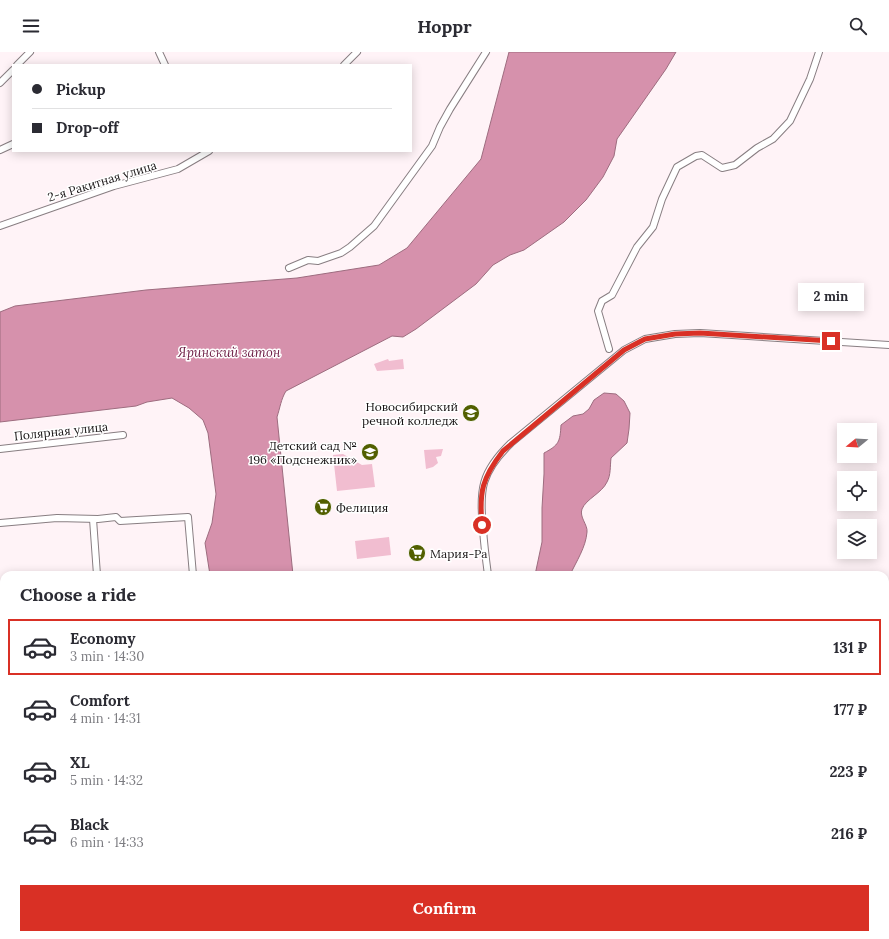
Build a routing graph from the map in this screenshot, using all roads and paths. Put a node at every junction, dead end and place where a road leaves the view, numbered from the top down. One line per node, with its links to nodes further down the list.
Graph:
1 (30, 52): 6 (street)
2 (159, 52): 7 (street)
3 (357, 52): 8 (street)
4 (486, 52): 15 (street)
5 (819, 52): 17 (street)
6 (18, 64)
7 (165, 64)
8 (345, 64)
9 (12, 71): 10 (street)
10 (0, 83)
11 (12, 144): 12 (street)
12 (0, 150)
13 (207, 152): 14 (street, 2-я Ракитная улица)
14 (0, 226)
15 (289, 268)
16 (889, 345): 24 (street)
17 (609, 350)
18 (124, 435): 19 (street, Полярная улица)
19 (0, 449)
20 (93, 518): 21 (street); 22 (street); 23 (street)
21 (0, 523)
22 (96, 571)
23 (192, 571)
24 (488, 571)

